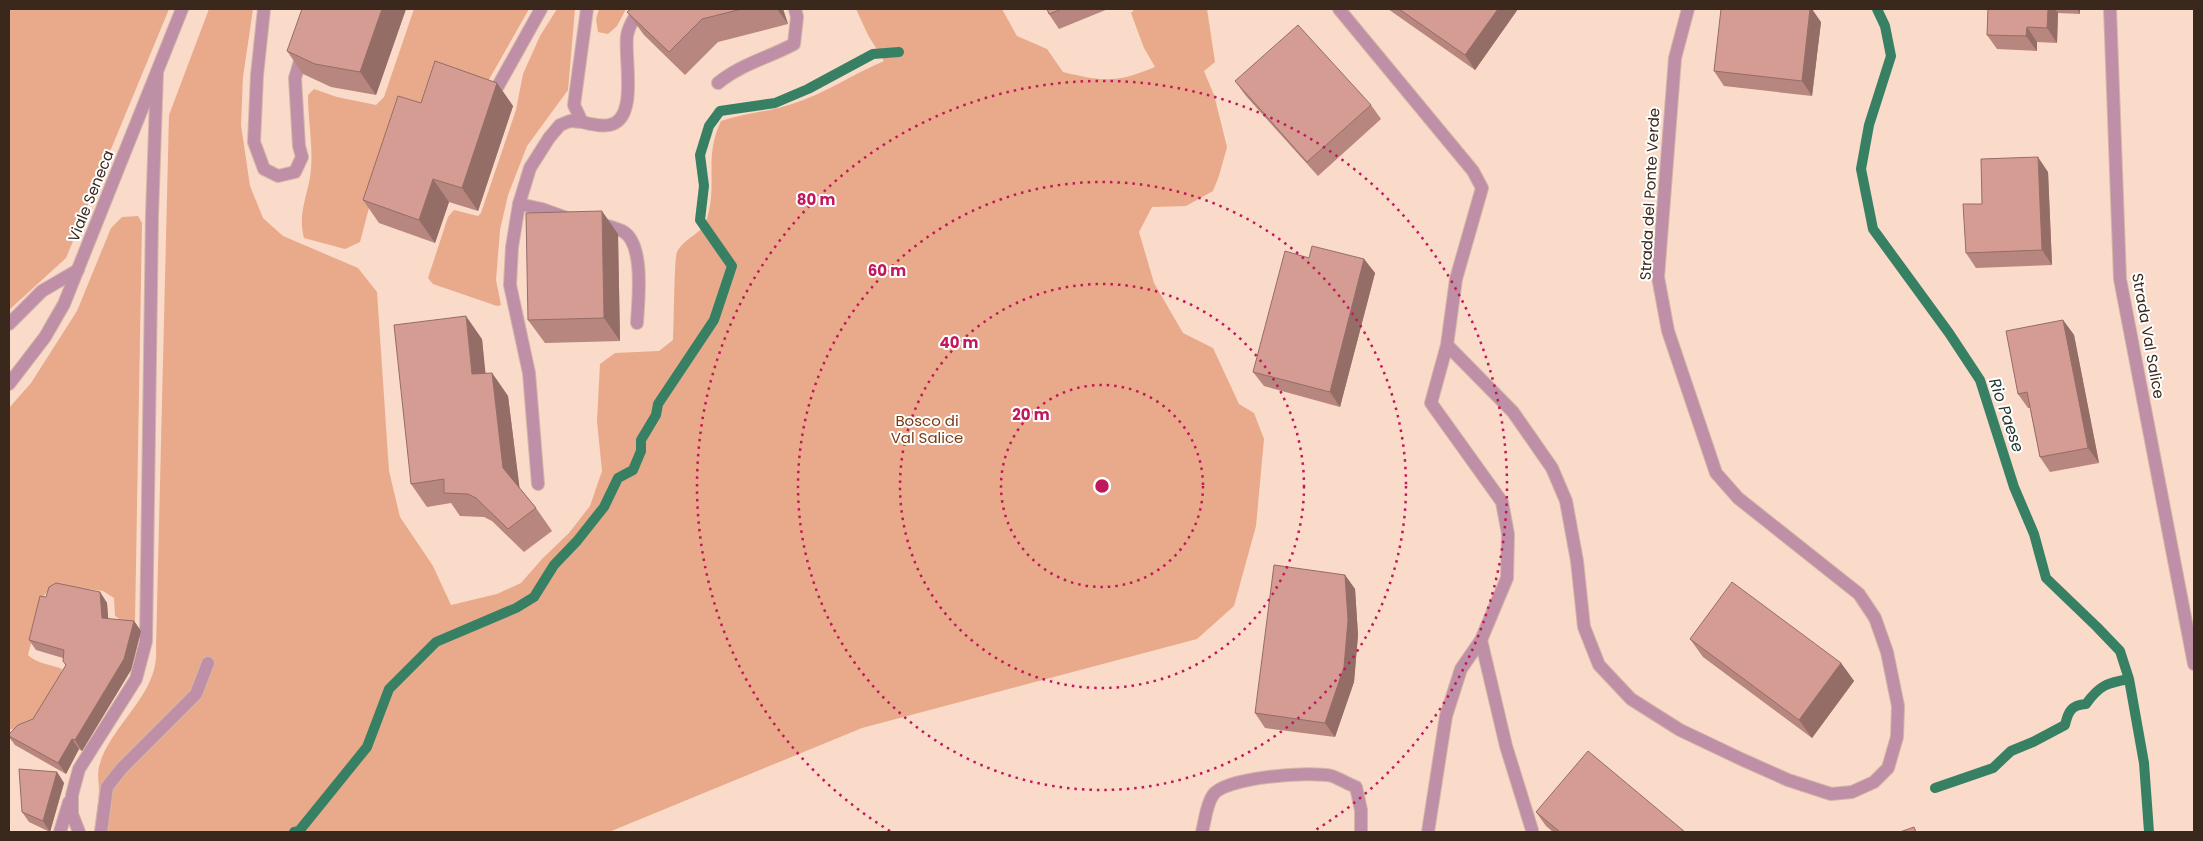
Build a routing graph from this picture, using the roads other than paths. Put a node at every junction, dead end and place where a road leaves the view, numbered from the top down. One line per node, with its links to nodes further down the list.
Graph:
1 (182, 9): 11 (street, Viale Seneca)
2 (264, 9): 10 (street)
3 (541, 9): 13 (street)
4 (587, 9): 14 (street)
5 (641, 9): 14 (street)
6 (796, 9): 12 (street)
7 (1339, 9): 19 (street)
8 (1688, 9): 19 (street, Strada del Ponte Verde)
9 (2110, 9): 24 (street, Strada Val Salice)
10 (307, 35)
11 (157, 72): 16 (street, Viale Seneca); 25 (street)
12 (718, 83)
13 (498, 86)
14 (582, 122): 15 (street)
15 (519, 204): 17 (street); 21 (street)
16 (78, 270): 18 (street); 20 (street, Viale Seneca)
17 (637, 323)
18 (9, 324)
19 (1446, 345): 22 (street)
20 (9, 384)
21 (538, 484)
22 (1481, 640): 26 (street); 32 (street)
23 (208, 663): 29 (street)
24 (2194, 664)
25 (72, 795): 27 (street); 28 (street)
26 (1532, 830)
27 (60, 832)
28 (79, 832)
29 (101, 832)
30 (1202, 832): 31 (street)
31 (1361, 832)
32 (1428, 832)

